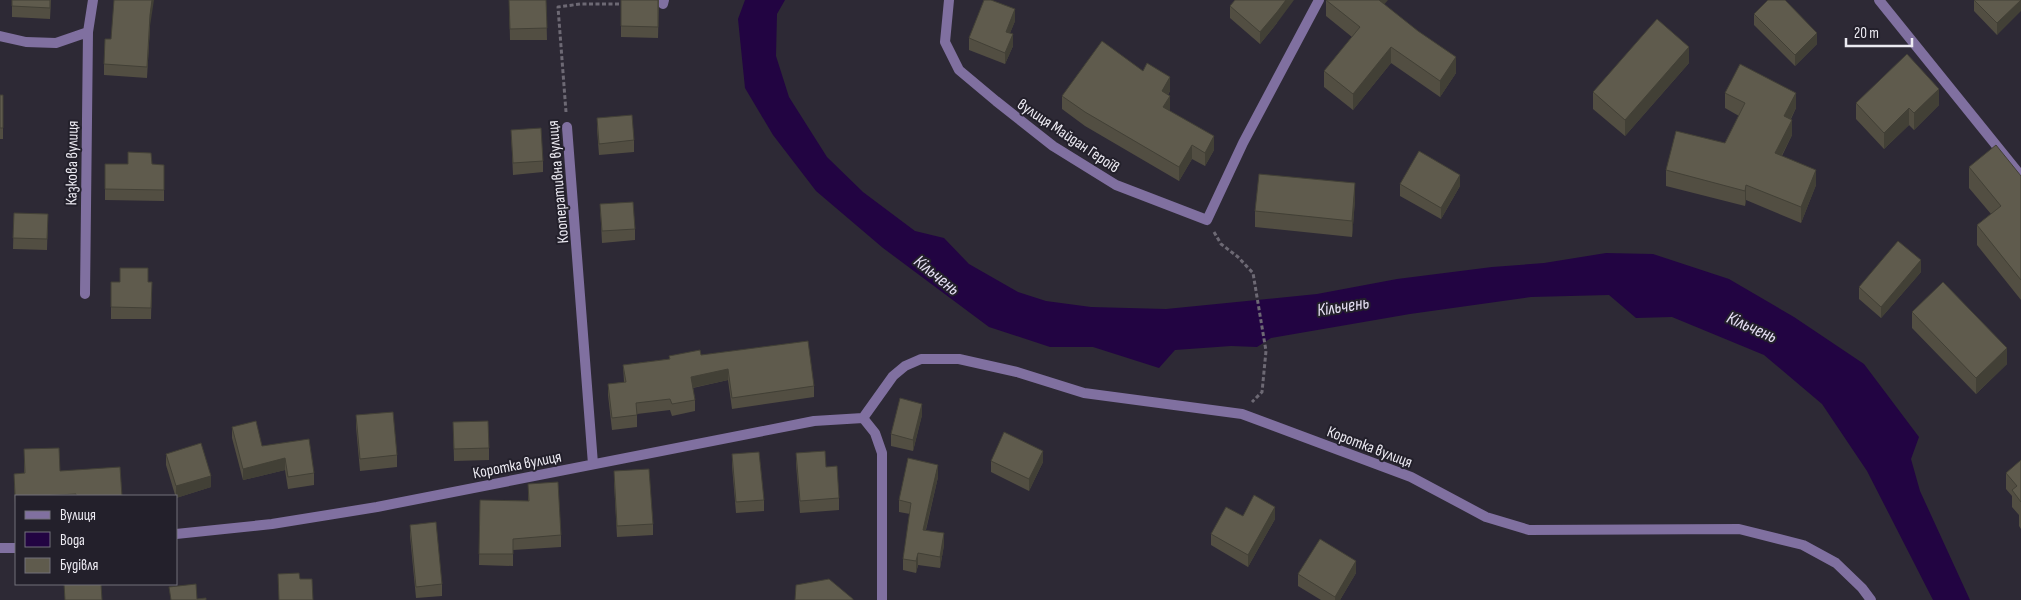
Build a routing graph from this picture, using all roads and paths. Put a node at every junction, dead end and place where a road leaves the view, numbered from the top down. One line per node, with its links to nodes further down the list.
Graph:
1 (93, 0): 6 (street, Казкова вулиця)
2 (949, 0): 3 (street, вулиця Майдан Героїв)
3 (1319, 0)
4 (1878, 0): 9 (street)
5 (626, 4): 8 (path, Кооперативна вулиця)
6 (88, 32): 7 (street); 11 (street, Казкова вулиця)
7 (0, 36)
8 (567, 127): 14 (street, Кооперативна вулиця)
9 (2021, 176)
10 (1221, 244): 12 (path)
11 (85, 294)
12 (1242, 414): 13 (street, Коротка вулиця); 19 (street, Коротка вулиця)
13 (863, 418): 14 (street, Коротка вулиця); 18 (street)
14 (593, 464): 15 (street, Коротка вулиця)
15 (178, 534)
16 (0, 548): 17 (street)
17 (15, 548)
18 (882, 600)
19 (1871, 600)

